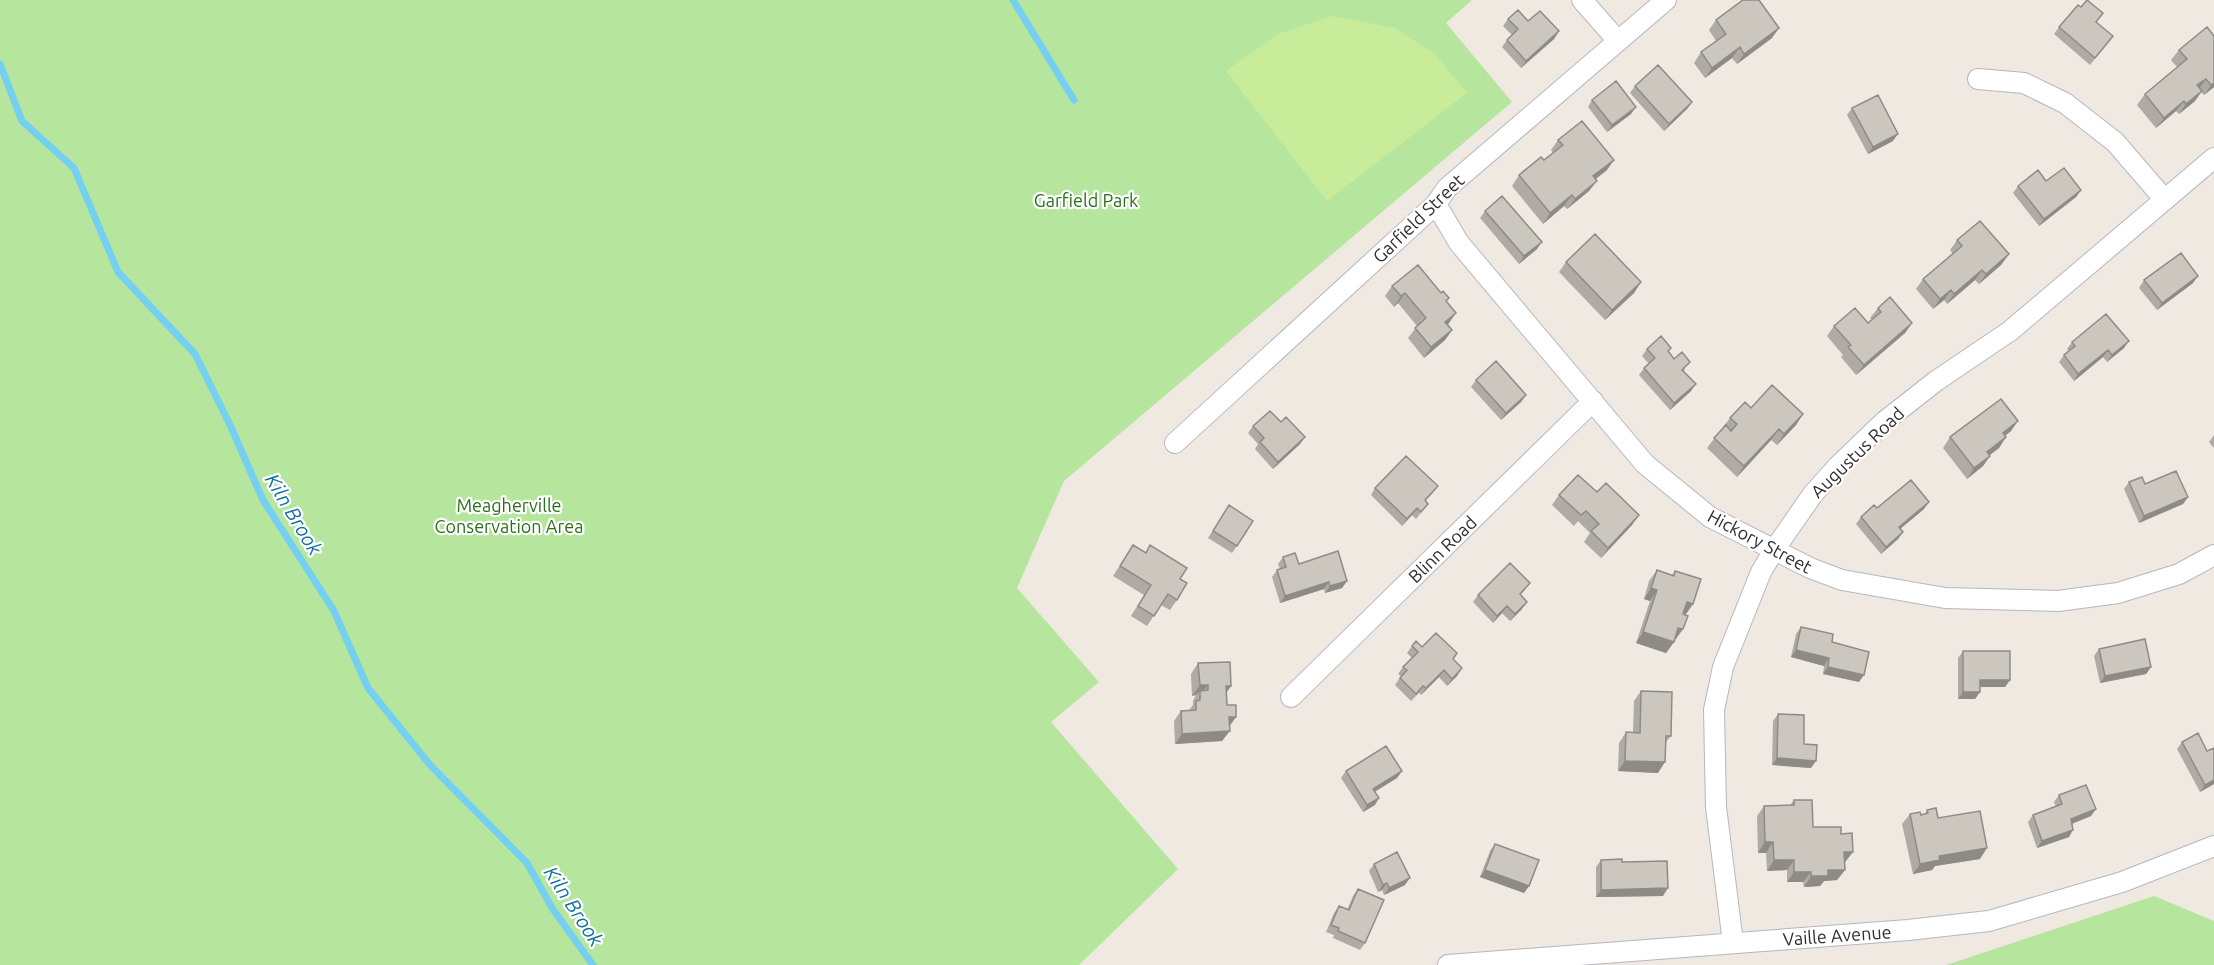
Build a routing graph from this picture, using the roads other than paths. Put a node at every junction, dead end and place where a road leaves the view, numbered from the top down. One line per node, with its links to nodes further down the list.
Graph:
1 (1582, 0): 3 (street)
2 (1666, 0): 3 (street, Garfield Street)
3 (1618, 41): 7 (street, Garfield Street)
4 (1978, 79): 6 (street)
5 (2214, 158): 6 (street, Augustus Road)
6 (2165, 200): 10 (street, Augustus Road)
7 (1436, 204): 8 (street, Hickory Street); 9 (street, Garfield Street)
8 (1593, 401): 10 (street, Hickory Street); 12 (street, Blinn Road)
9 (1175, 443)
10 (1773, 550): 11 (street, Hickory Street); 14 (street, Augustus Road)
11 (2214, 555)
12 (1291, 697)
13 (2214, 846): 14 (street, Vaille Avenue)
14 (1733, 943): 15 (street, Vaille Avenue)
15 (1448, 965)

